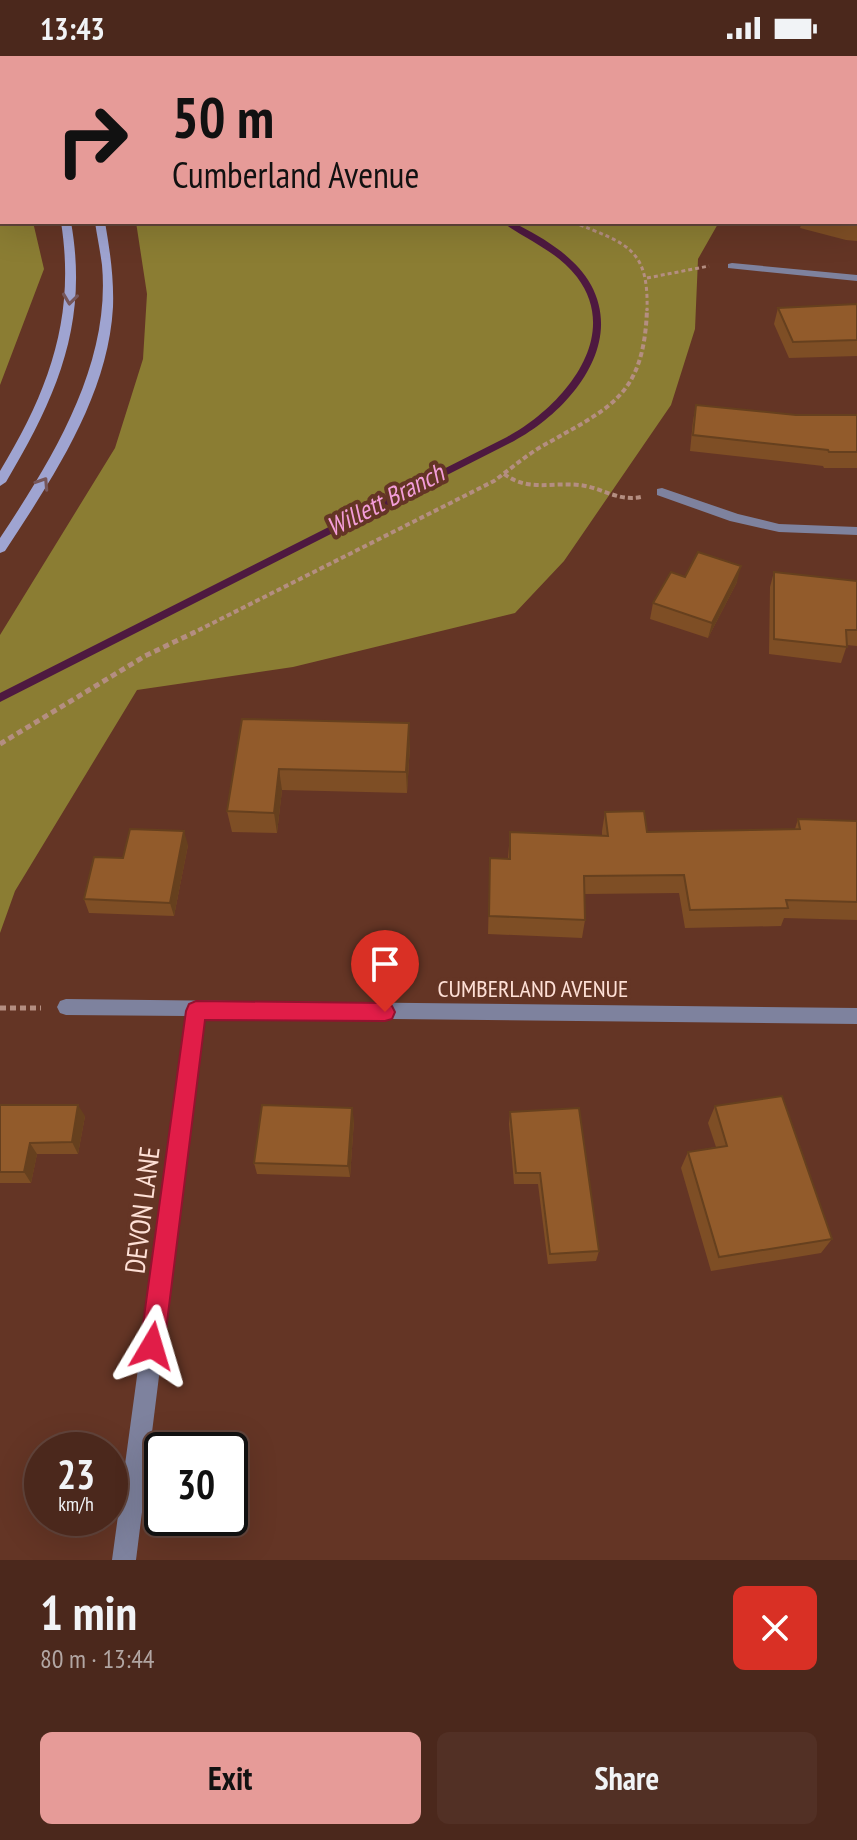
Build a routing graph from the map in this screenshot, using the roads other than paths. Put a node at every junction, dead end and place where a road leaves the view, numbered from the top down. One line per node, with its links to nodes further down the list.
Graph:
1 (66, 224): 5 (main road, one-way to 5)
2 (101, 224): 8 (main road, one-way to 2)
3 (732, 266): 4 (street)
4 (857, 278)
5 (0, 482)
6 (662, 492): 7 (street)
7 (857, 531)
8 (0, 548)
9 (66, 1007): 10 (street, CUMBERLAND AVENUE)
10 (196, 1011): 11 (street, CUMBERLAND AVENUE); 12 (street, DEVON LANE)
11 (857, 1016)
12 (124, 1560)

